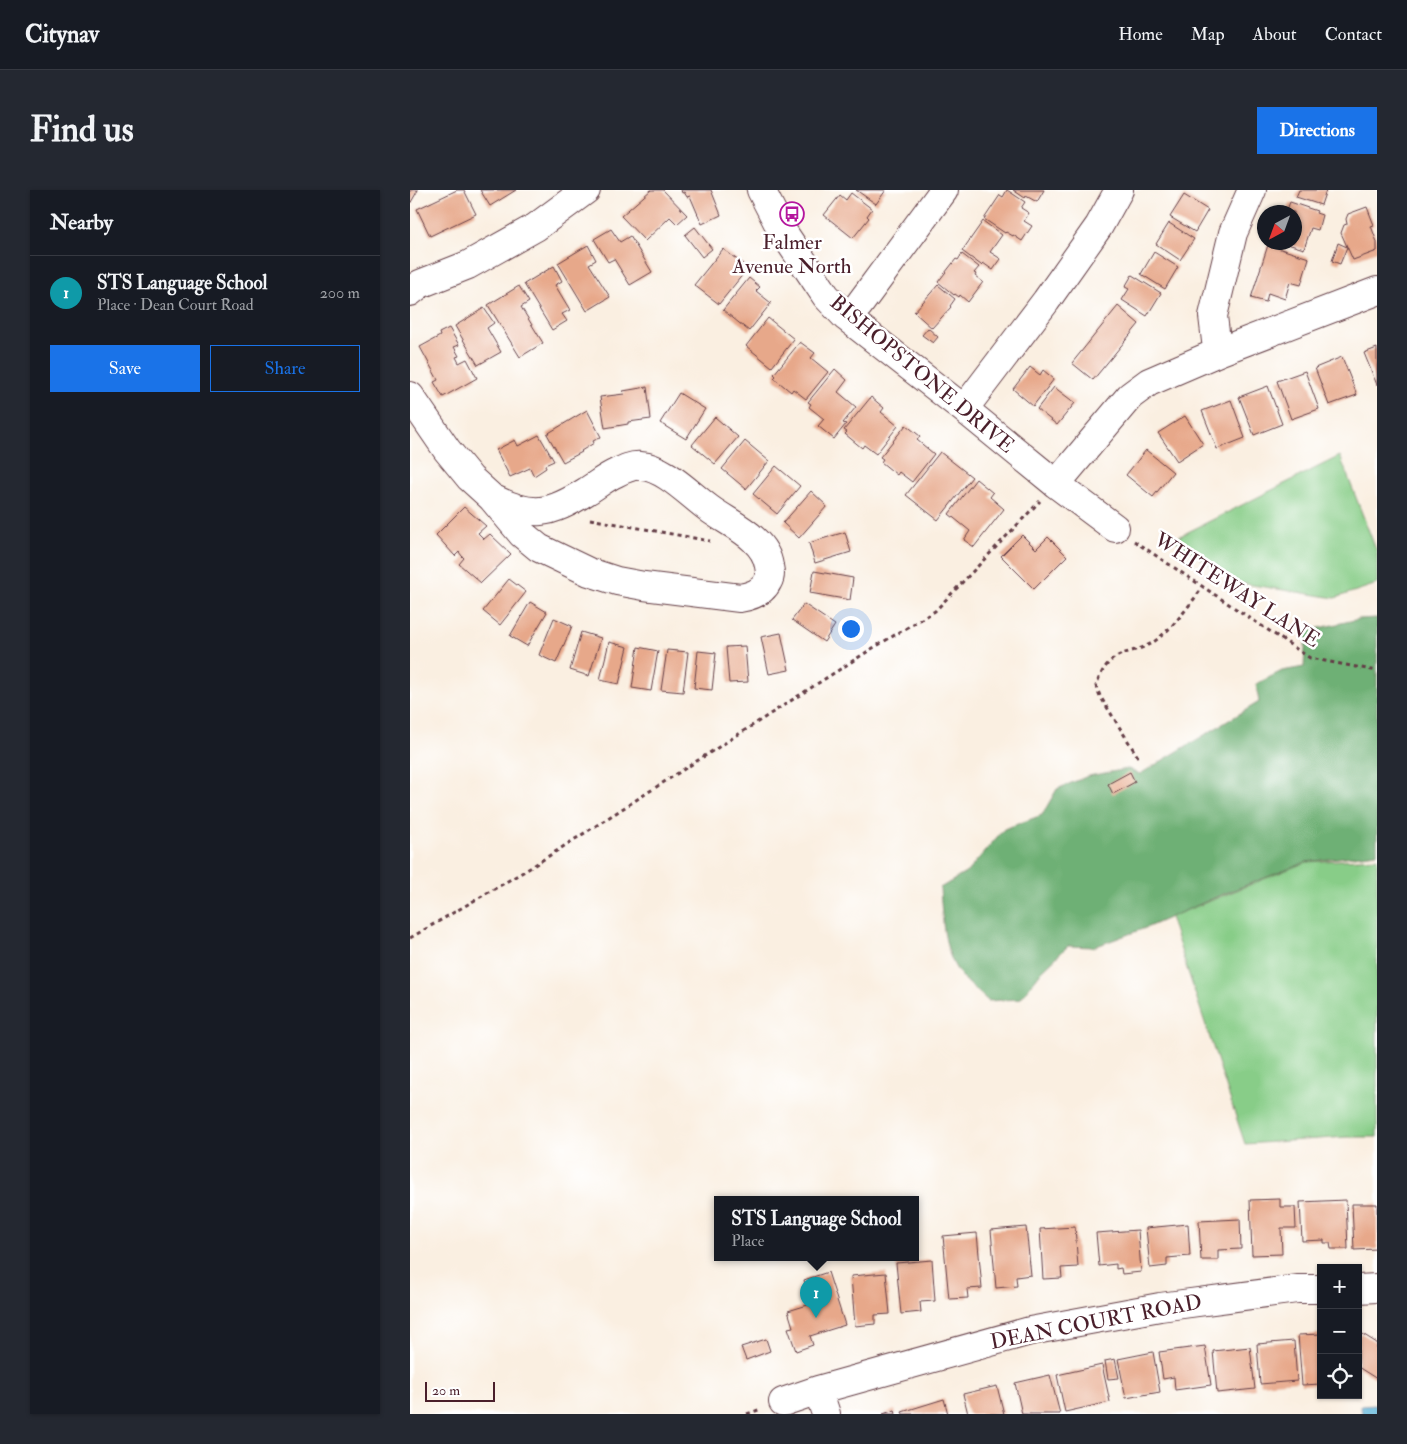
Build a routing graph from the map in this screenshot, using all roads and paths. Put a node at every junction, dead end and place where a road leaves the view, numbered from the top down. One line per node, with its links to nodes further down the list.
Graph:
1 (586, 190): 6 (street)
2 (761, 190): 8 (street, BISHOPSTONE DRIVE)
3 (944, 190): 8 (street)
4 (1118, 190): 11 (street)
5 (1252, 190): 9 (street)
6 (413, 284)
7 (1377, 291): 9 (street)
8 (846, 317): 11 (street, BISHOPSTONE DRIVE)
9 (1221, 351): 12 (street)
10 (410, 396): 13 (street)
11 (964, 409): 12 (street, BISHOPSTONE DRIVE)
12 (1056, 484): 15 (street, BISHOPSTONE DRIVE); 20 (path)
13 (492, 498): 13 (street)
14 (584, 518): 16 (path)
15 (1115, 528): 17 (path, WHITEWAY LANE)
16 (717, 542)
17 (1203, 587): 18 (path, WHITEWAY LANE); 19 (path)
18 (1377, 671)
19 (1138, 757)
20 (410, 938)
21 (1377, 1288): 23 (street)
22 (1317, 1289): 25 (street, DEAN COURT ROAD)
23 (1362, 1289)
24 (783, 1402): 25 (street, DEAN COURT ROAD)
25 (822, 1402)

